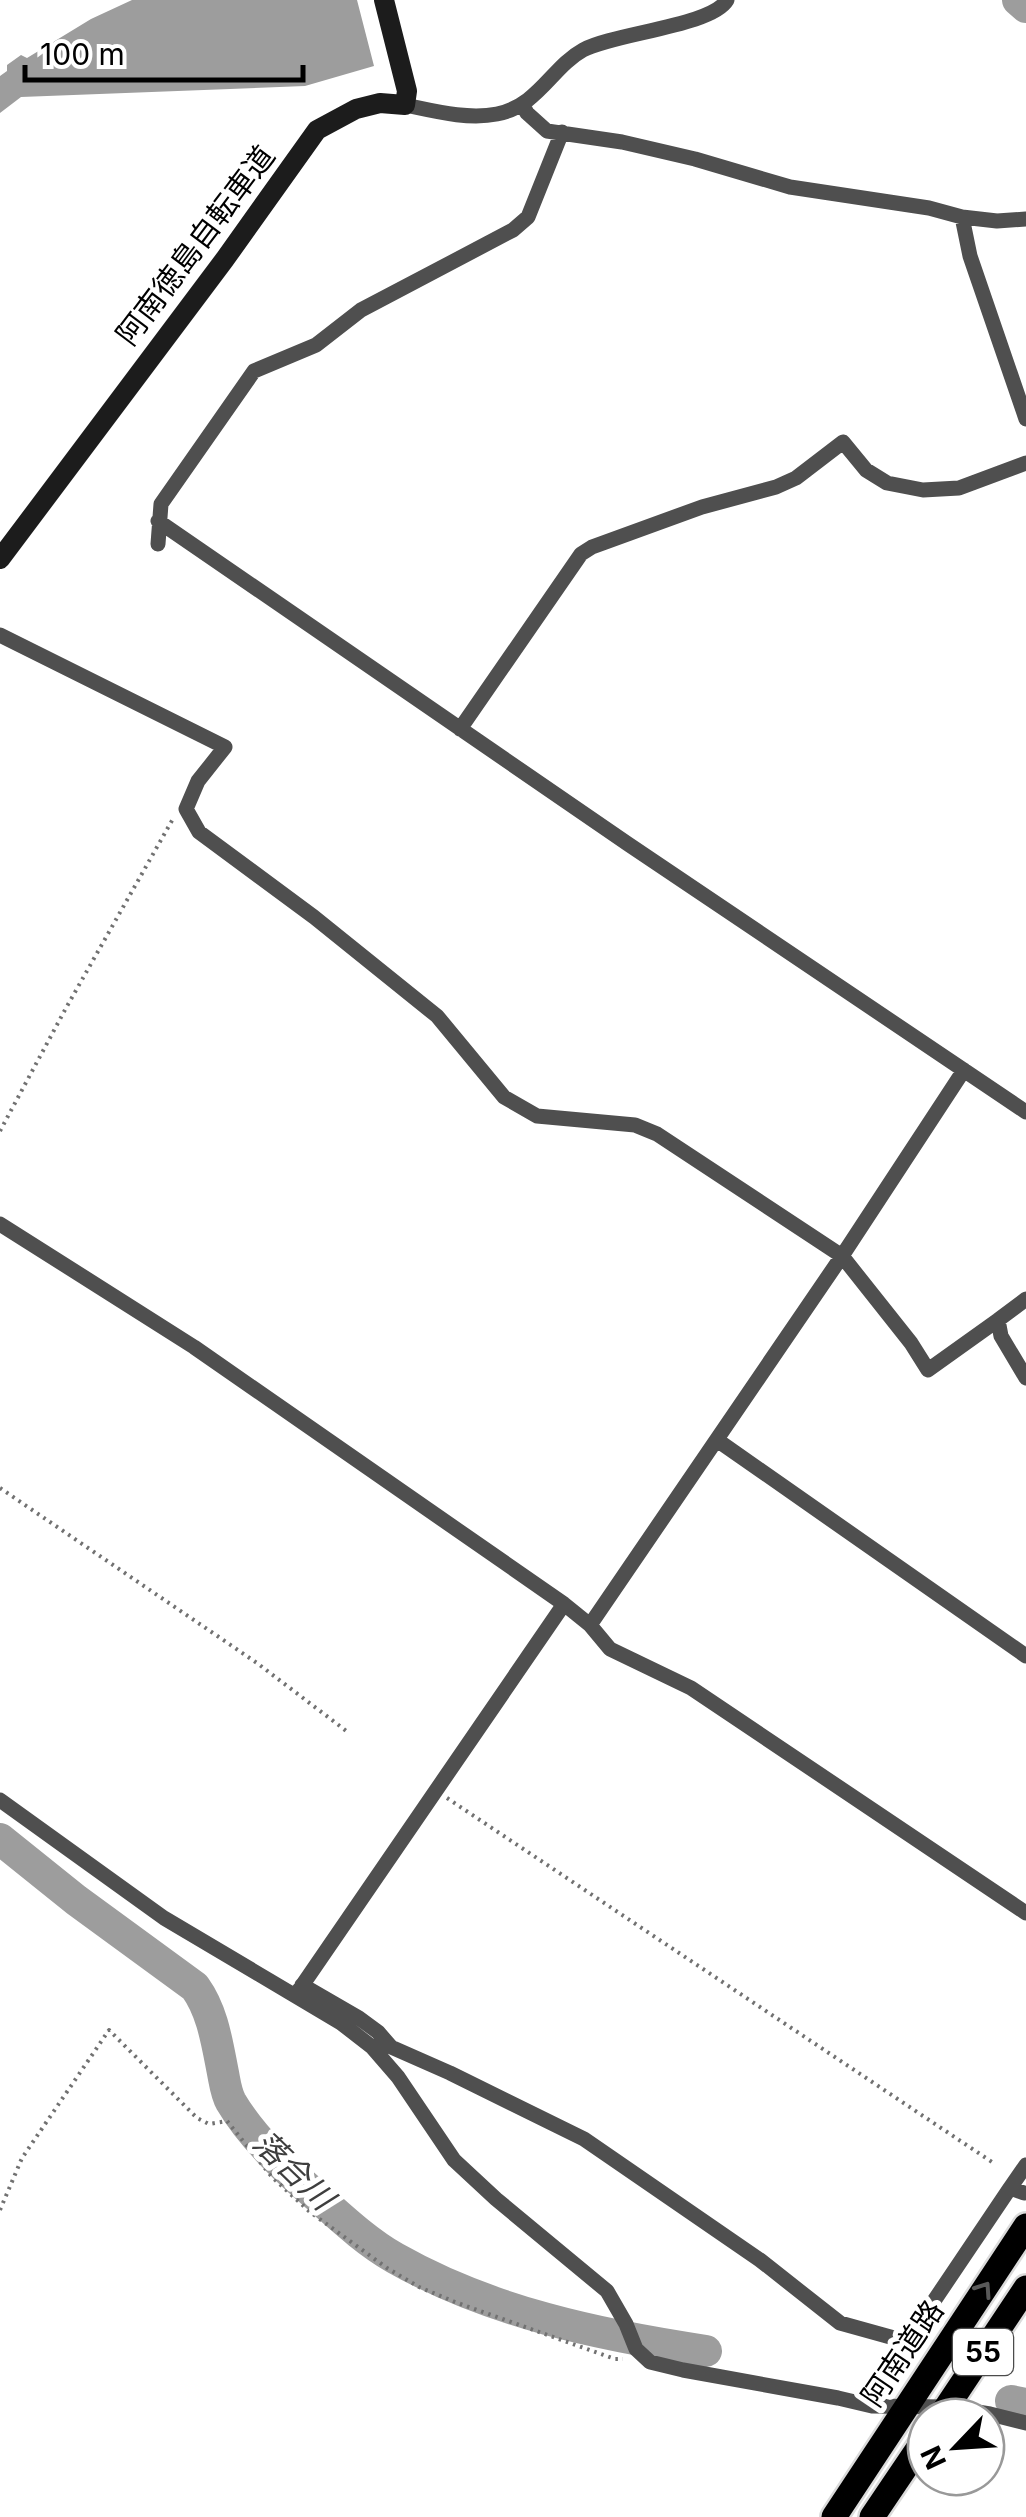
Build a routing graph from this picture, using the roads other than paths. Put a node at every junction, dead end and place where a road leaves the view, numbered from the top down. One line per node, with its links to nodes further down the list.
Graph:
1 (384, 0): 3 (main road)
2 (727, 0): 4 (street)
3 (405, 106): 4 (street); 12 (main road, 阿南徳島自転車道)
4 (524, 108): 5 (street)
5 (562, 132): 6 (street); 10 (street)
6 (962, 216): 7 (street); 8 (street)
7 (1026, 219)
8 (1026, 419)
9 (1026, 463): 14 (street)
10 (158, 522): 11 (street); 14 (street)
11 (158, 544)
12 (0, 559)
13 (0, 635): 18 (street)
14 (460, 729): 15 (street)
15 (964, 1070): 16 (street); 18 (street)
16 (1026, 1112)
17 (0, 1224): 23 (street)
18 (842, 1256): 20 (street); 22 (street)
19 (1026, 1300): 20 (street)
20 (998, 1320): 21 (street)
21 (1026, 1378)
22 (717, 1440): 24 (street); 25 (street)
23 (564, 1604): 24 (street); 28 (street)
24 (590, 1625): 27 (street)
25 (1026, 1656)
26 (0, 1800): 28 (street)
27 (1026, 1913)
28 (298, 1990): 29 (street); 33 (street)
29 (1026, 2165)
30 (1026, 2226): 33 (highway, 阿南道路 / 55, one-way to 30)
31 (1026, 2288): 32 (highway, 55)
32 (953, 2397)
33 (904, 2408): 35 (highway, 阿南道路 / 55)
34 (906, 2467): 36 (highway)
35 (834, 2517)
36 (872, 2517)

